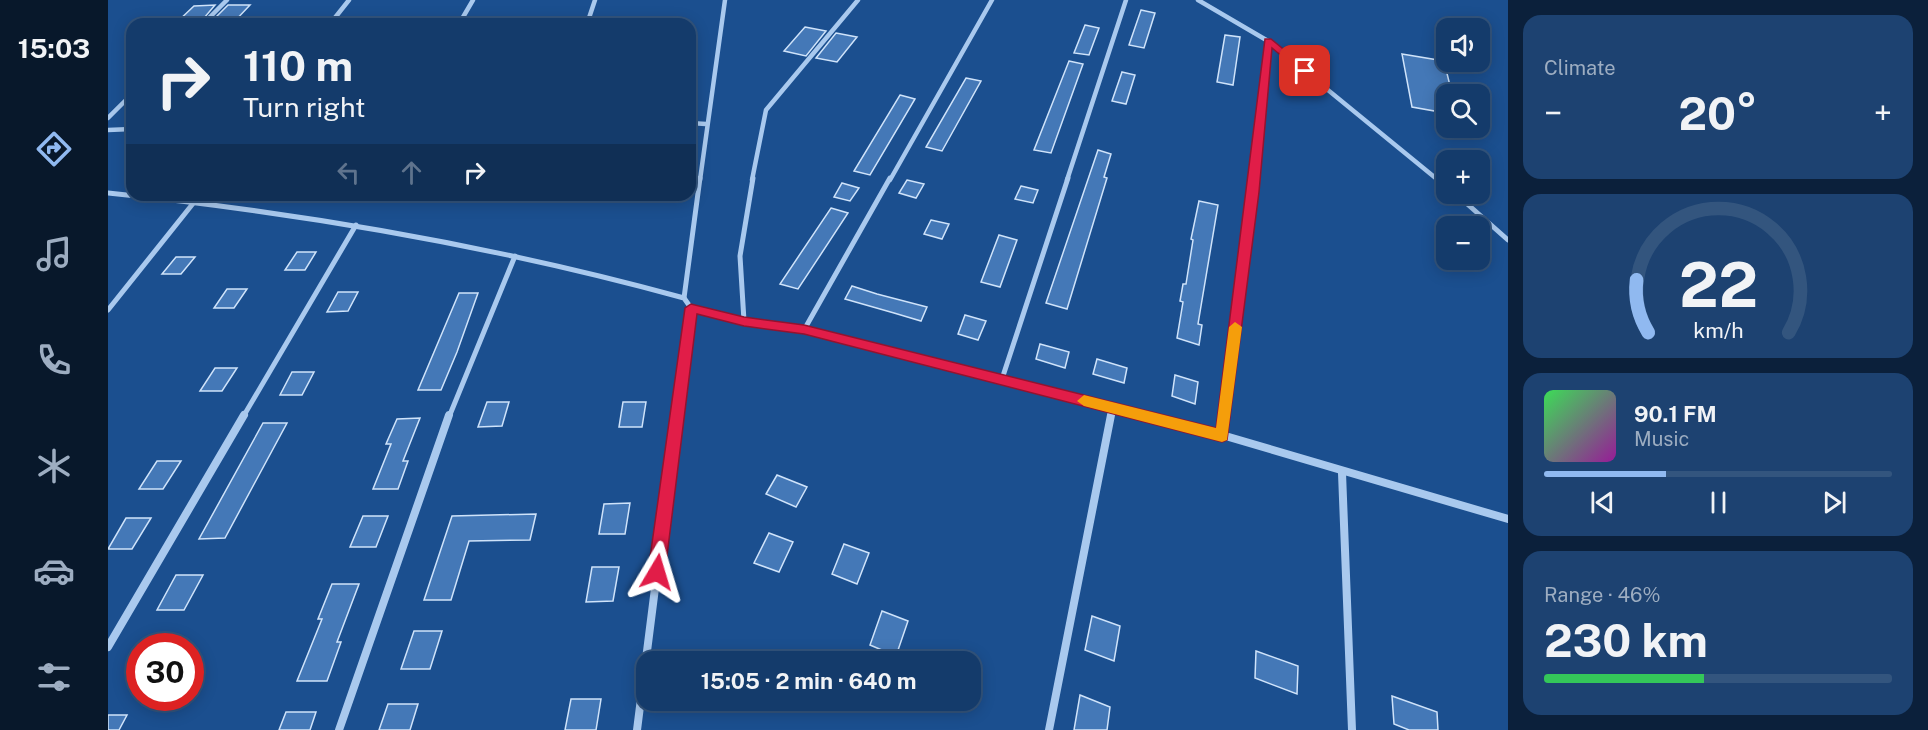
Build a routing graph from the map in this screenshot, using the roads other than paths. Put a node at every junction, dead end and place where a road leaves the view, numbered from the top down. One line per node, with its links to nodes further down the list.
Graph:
1 (227, 0): 10 (street)
2 (349, 0): 11 (street)
3 (473, 0): 12 (street)
4 (595, 0): 13 (street)
5 (725, 0): 18 (street)
6 (858, 0): 32 (street)
7 (992, 0): 33 (street)
8 (1126, 0): 34 (street)
9 (1198, 0): 14 (street)
10 (208, 18)
11 (335, 18)
12 (462, 18)
13 (590, 18)
14 (1268, 41): 21 (street); 36 (street)
15 (126, 100): 16 (street)
16 (108, 118)
17 (696, 123): 18 (street)
18 (706, 124): 29 (street)
19 (126, 129): 20 (street)
20 (108, 130)
21 (1436, 178)
22 (108, 193): 23 (street)
23 (126, 195)
24 (195, 201): 26 (street); 31 (street)
25 (1467, 204): 27 (street)
26 (356, 225): 28 (street); 39 (street)
27 (1508, 240)
28 (515, 256): 29 (street); 40 (street)
29 (684, 298): 30 (street)
30 (691, 308): 32 (street); 41 (street)
31 (108, 310)
32 (744, 321): 33 (street)
33 (804, 330): 34 (street)
34 (1002, 380): 35 (street)
35 (1112, 408): 36 (street); 42 (street)
36 (1222, 435): 37 (street)
37 (1342, 473): 38 (street); 43 (street)
38 (1508, 519)
39 (108, 647)
40 (339, 730)
41 (637, 730)
42 (1049, 730)
43 (1352, 730)

